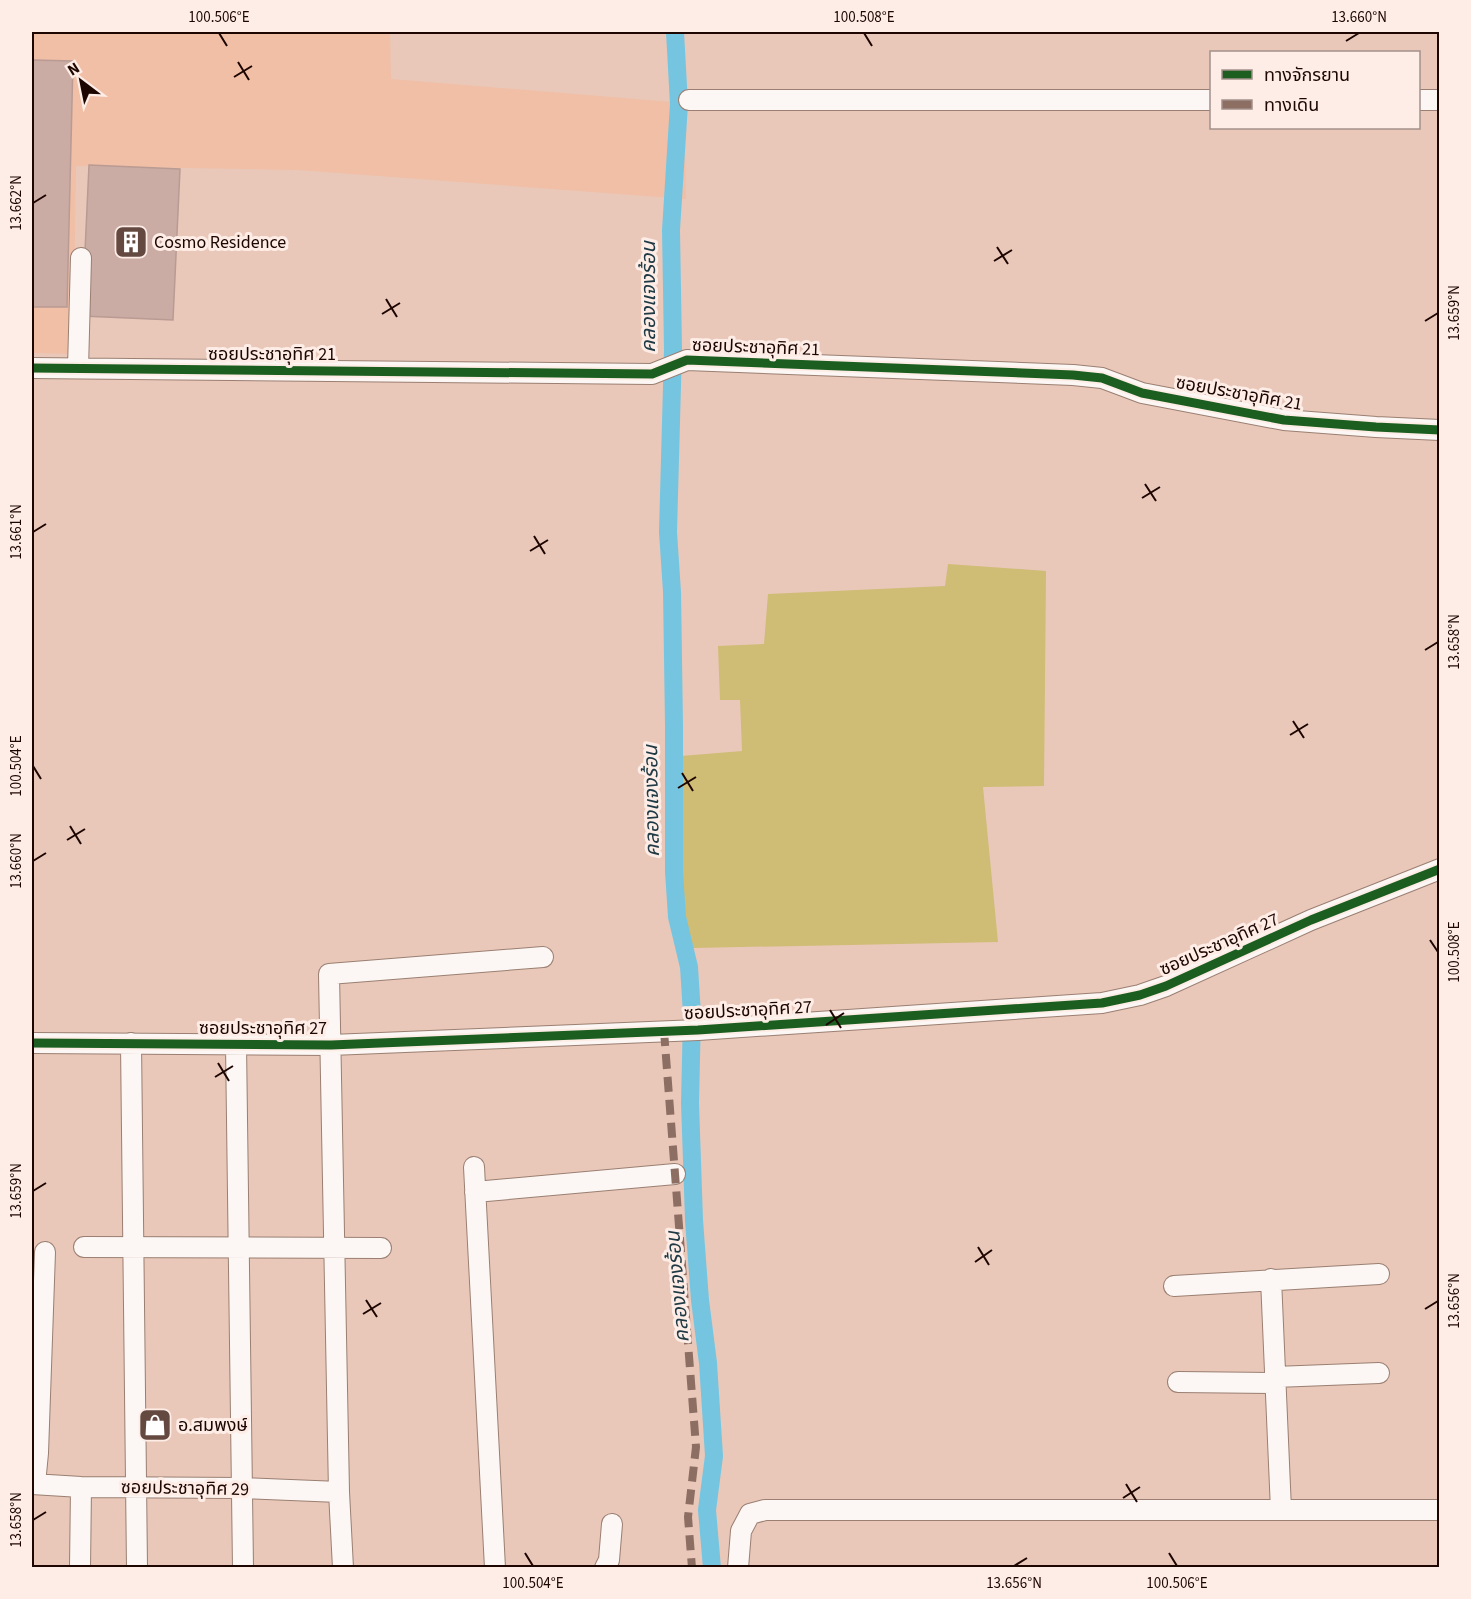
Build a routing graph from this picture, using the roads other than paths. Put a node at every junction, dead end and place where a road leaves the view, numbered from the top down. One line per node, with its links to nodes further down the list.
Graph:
1 (689, 100): 2 (street)
2 (1210, 100)
3 (1420, 100): 4 (street)
4 (1440, 100)
5 (81, 258): 7 (street)
6 (32, 368): 7 (street, ซอยประชาอุทิศ 21)
7 (78, 368): 8 (street, ซอยประชาอุทิศ 21)
8 (1440, 430)
9 (1440, 869): 14 (street, ซอยประชาอุทิศ 27)
10 (543, 957): 14 (street)
11 (32, 1043): 12 (street, ซอยประชาอุทิศ 27)
12 (131, 1043): 13 (street, ซอยประชาอุทิศ 27); 19 (street)
13 (236, 1044): 14 (street, ซอยประชาอุทิศ 27); 20 (street)
14 (331, 1045): 21 (street, ซอยประชาอุทิศ 27)
15 (474, 1167): 17 (street)
16 (675, 1174): 17 (street)
17 (475, 1192): 42 (street)
18 (84, 1247): 19 (street)
19 (134, 1247): 20 (street); 31 (street)
20 (239, 1248): 21 (street); 33 (street)
21 (336, 1248): 22 (street); 34 (street, ซอยประชาอุทิศ 27)
22 (381, 1248)
23 (45, 1252): 30 (street)
24 (1379, 1274): 25 (street)
25 (1271, 1279): 26 (street); 28 (street)
26 (1174, 1286)
27 (1379, 1373): 28 (street)
28 (1275, 1380): 29 (street); 35 (street)
29 (1178, 1382)
30 (33, 1484): 32 (street, ซอยประชาอุทิศ 29)
31 (137, 1486): 32 (street, ซอยประชาอุทิศ 29); 33 (street, ซอยประชาอุทิศ 29); 39 (street)
32 (81, 1487): 38 (street)
33 (243, 1488): 34 (street, ซอยประชาอุทิศ 29); 40 (street)
34 (339, 1492): 41 (street, ซอยประชาอุทิศ 27)
35 (1281, 1510): 36 (street); 44 (street)
36 (1440, 1510)
37 (612, 1524): 43 (street)
38 (80, 1568)
39 (137, 1568)
40 (243, 1568)
41 (343, 1568)
42 (495, 1568)
43 (605, 1568)
44 (738, 1568)

